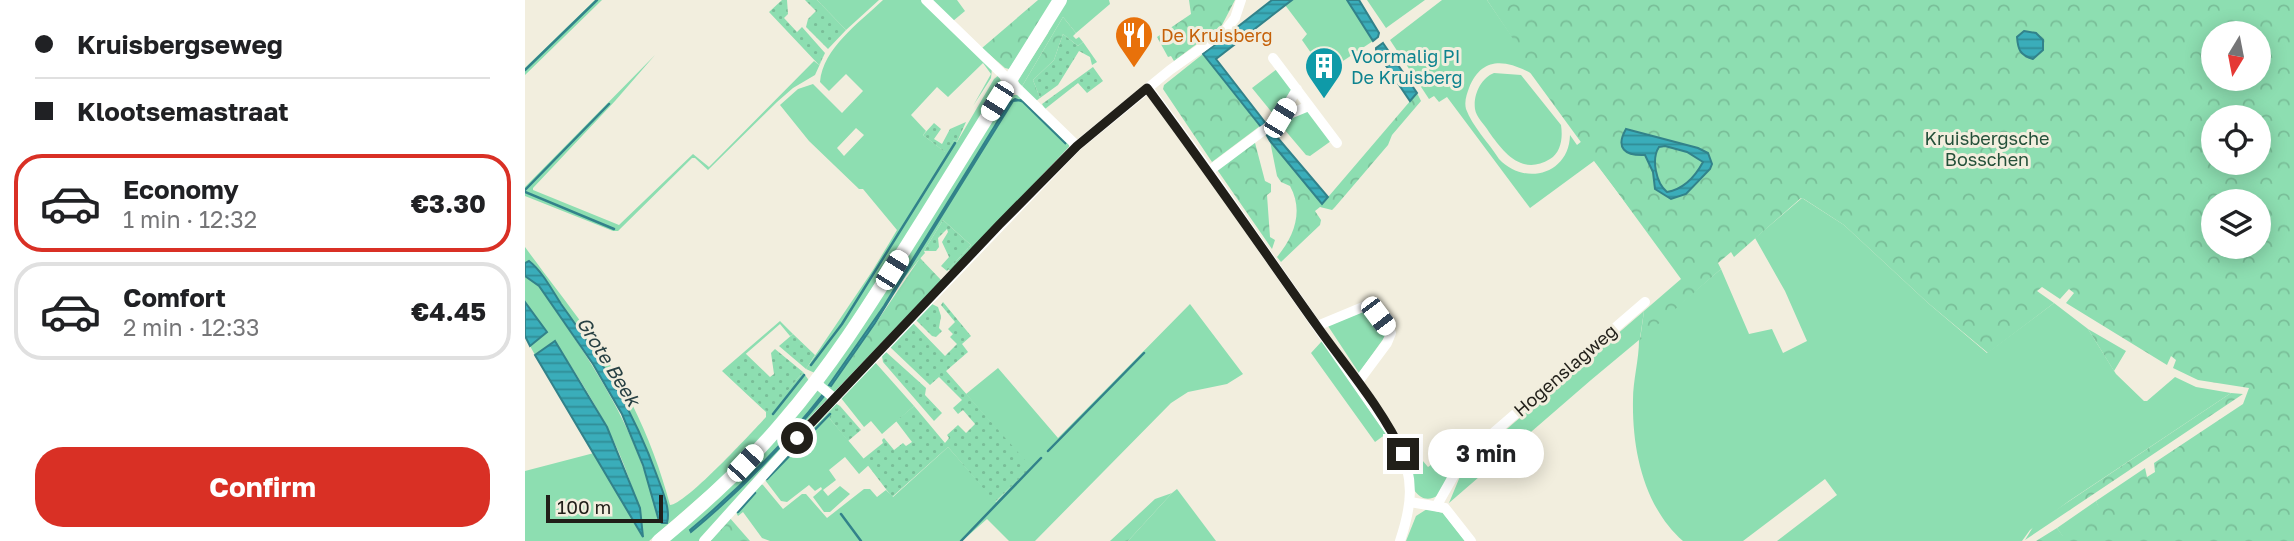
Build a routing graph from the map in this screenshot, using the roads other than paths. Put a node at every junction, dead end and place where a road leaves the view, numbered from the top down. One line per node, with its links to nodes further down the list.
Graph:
1 (926, 0): 5 (street)
2 (1060, 0): 5 (main road)
3 (1241, 0): 6 (street)
4 (1273, 58): 7 (street)
5 (1009, 82): 11 (street); 15 (main road)
6 (1147, 88): 11 (street); 12 (street)
7 (1297, 89): 8 (street); 9 (street)
8 (1309, 106): 9 (street); 10 (street)
9 (1280, 118): 12 (street)
10 (1337, 142)
11 (1077, 146): 17 (street)
12 (1209, 171): 14 (street)
13 (1645, 302): 19 (street, Hogenslagweg)
14 (1317, 326): 16 (street); 16 (street)
15 (815, 382): 17 (street); 20 (main road)
16 (1358, 382): 18 (street)
17 (835, 399): 21 (street)
18 (1411, 502): 19 (street); 22 (street)
19 (1437, 505): 23 (street)
20 (659, 541)
21 (704, 541)
22 (1400, 541)
23 (1471, 541)

